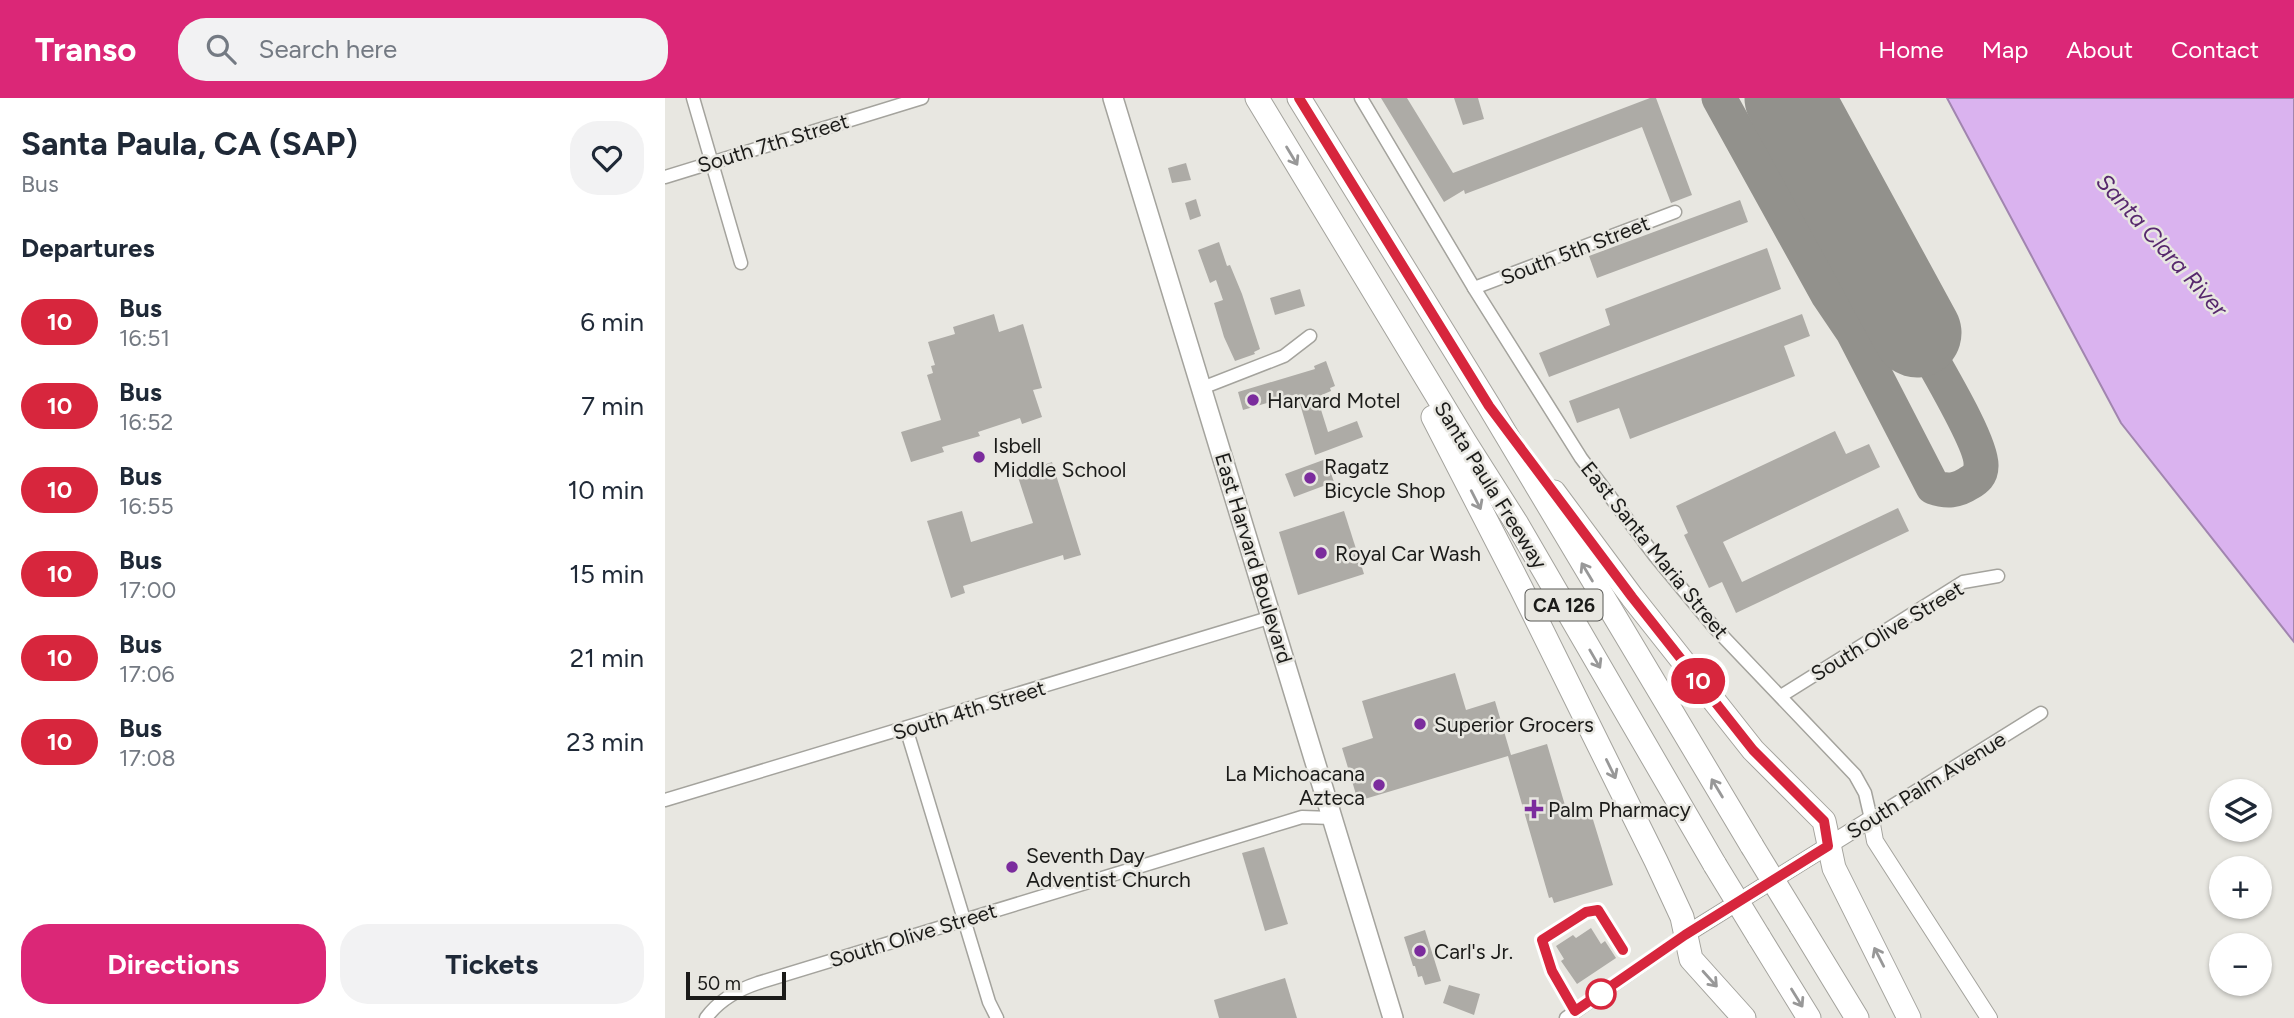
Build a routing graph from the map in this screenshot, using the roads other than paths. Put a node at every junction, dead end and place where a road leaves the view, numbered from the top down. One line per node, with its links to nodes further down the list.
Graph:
1 (693, 98): 7 (street)
2 (922, 98): 7 (street, South 7th Street)
3 (1113, 98): 14 (main road, East Harvard Boulevard)
4 (1257, 98): 13 (highway, Santa Paula Freeway / CA 126, one-way to 13)
5 (1299, 98): 15 (highway, Santa Paula Freeway / CA 126)
6 (1361, 98): 11 (street, East Santa Maria Street)
7 (712, 162): 8 (street, South 7th Street); 10 (street)
8 (665, 177)
9 (1675, 212): 11 (street, South 5th Street)
10 (741, 263)
11 (1474, 288): 18 (street, East Santa Maria Street)
12 (1310, 336): 14 (street)
13 (1408, 349): 26 (highway, one-way to 26); 32 (highway, Santa Paula Freeway / CA 126, one-way to 32, bridge)
14 (1202, 388): 17 (main road, East Harvard Boulevard)
15 (1489, 406): 24 (highway); 33 (highway, Santa Paula Freeway / CA 126, one-way to 15, bridge)
16 (1997, 576): 18 (street, South Olive Street)
17 (1272, 617): 20 (street, South 4th Street); 22 (main road, East Harvard Boulevard)
18 (1781, 696): 23 (street, East Santa Maria Street)
19 (2041, 713): 23 (street, South Palm Avenue)
20 (906, 729): 21 (street, South 4th Street); 25 (street)
21 (665, 800)
22 (1332, 818): 25 (street, South Olive Street); 29 (main road, East Harvard Boulevard)
23 (1871, 819): 24 (street, South Palm Avenue); 35 (street, East Santa Maria Street)
24 (1828, 846): 26 (street, South Palm Avenue); 34 (highway, one-way to 24)
25 (964, 920): 27 (street, South Olive Street); 28 (street)
26 (1685, 935): 30 (street, South Palm Avenue); 31 (highway, one-way to 31)
27 (706, 1018)
28 (995, 1018)
29 (1393, 1018)
30 (1566, 1018)
31 (1744, 1018)
32 (1809, 1018)
33 (1857, 1018)
34 (1909, 1018)
35 (1989, 1018)

